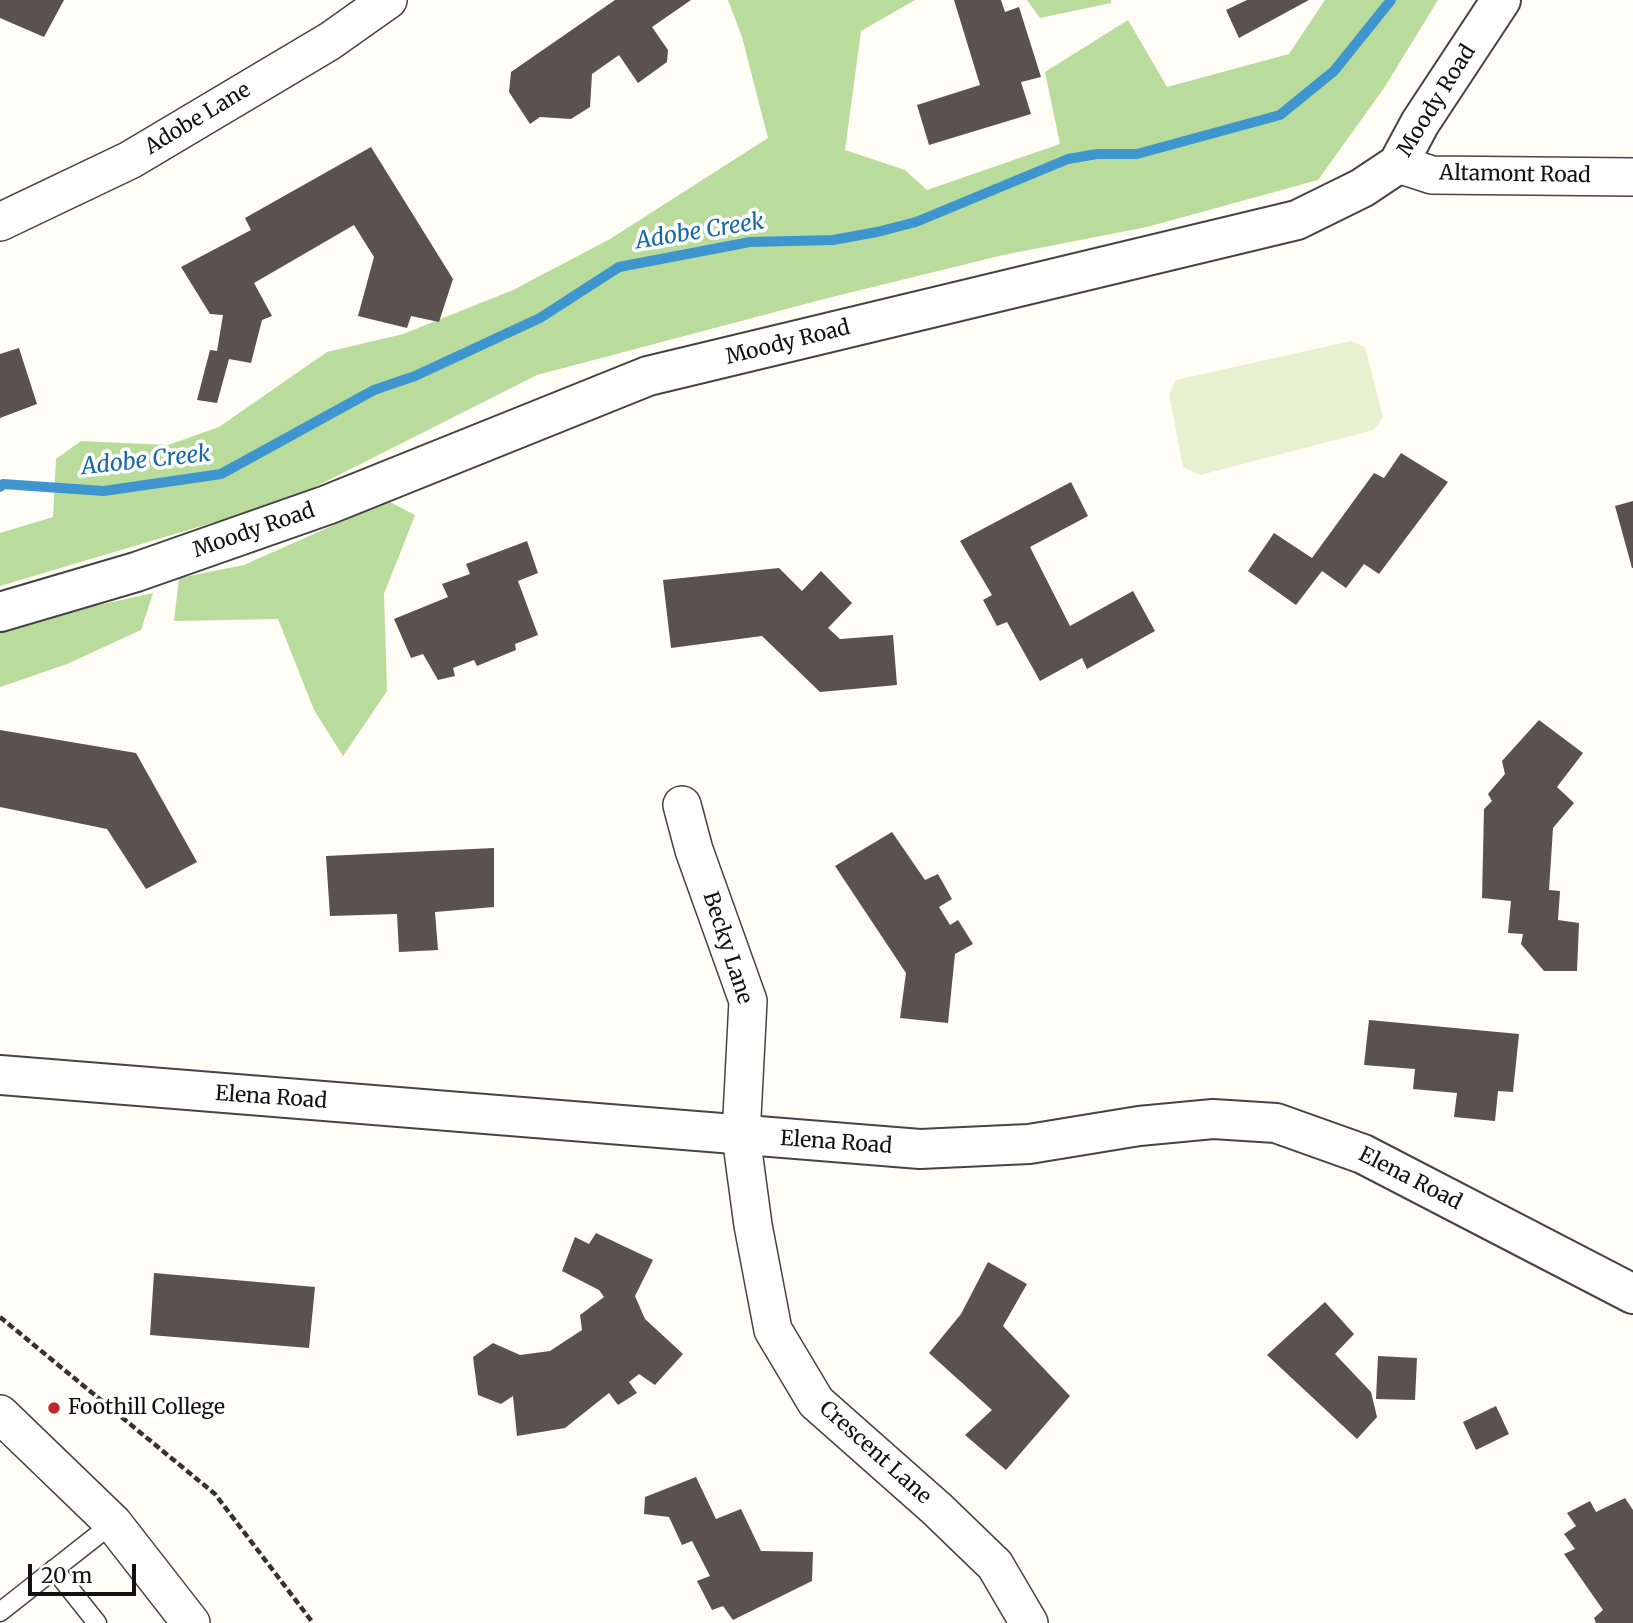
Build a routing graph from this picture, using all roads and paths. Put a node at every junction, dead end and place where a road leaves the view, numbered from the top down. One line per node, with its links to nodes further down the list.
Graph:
1 (388, 0): 5 (street, Adobe Lane)
2 (1501, 0): 3 (street, Moody Road)
3 (1398, 164): 4 (street, Altamont Road); 6 (street, Moody Road)
4 (1633, 177)
5 (0, 222)
6 (0, 612)
7 (682, 805): 9 (street, Becky Lane)
8 (0, 1075): 9 (street, Elena Road)
9 (741, 1136): 10 (street, Elena Road); 19 (street, Crescent Lane)
10 (1633, 1294)
11 (0, 1317): 18 (path)
12 (0, 1414): 13 (street)
13 (113, 1523): 14 (lane); 17 (street)
14 (54, 1569): 15 (lane); 16 (lane)
15 (0, 1612)
16 (97, 1623)
17 (191, 1623)
18 (313, 1623)
19 (1029, 1623)

